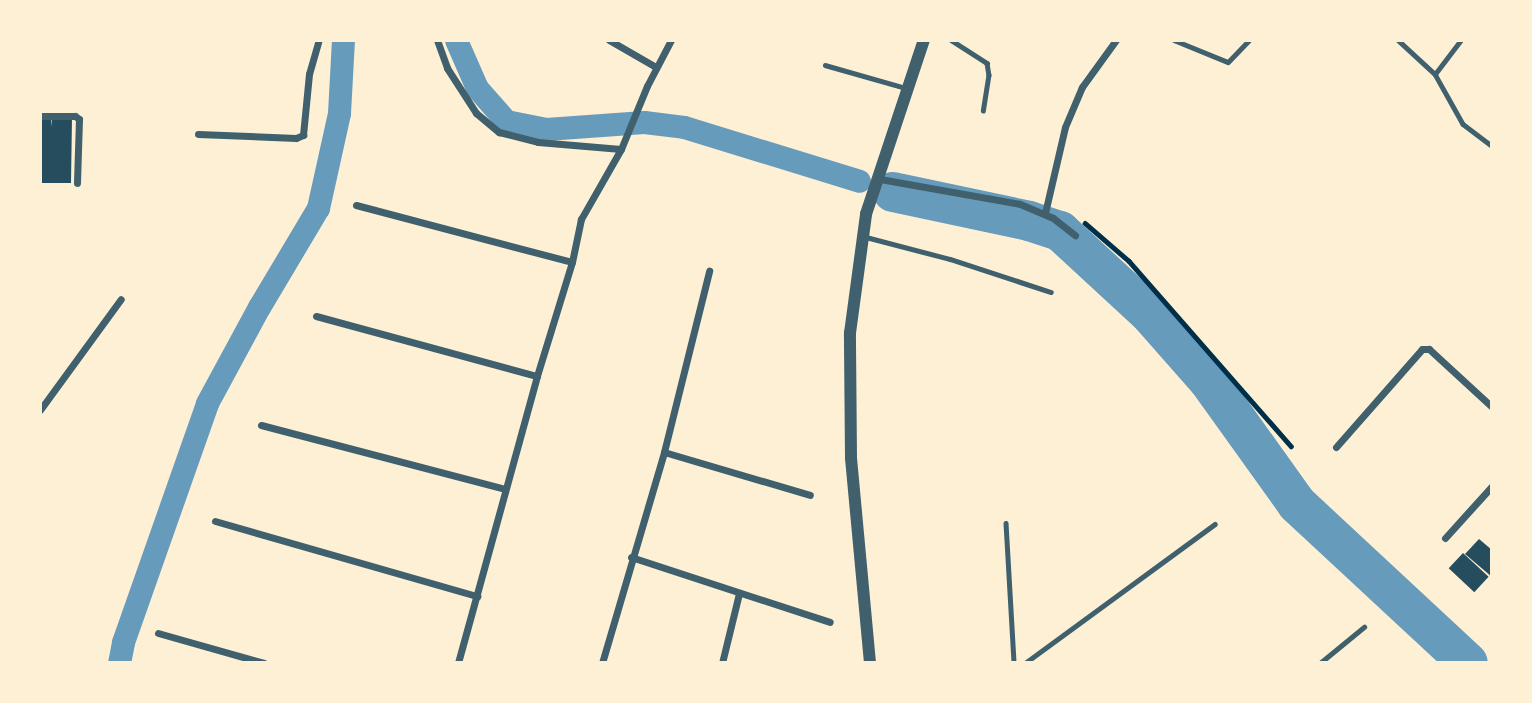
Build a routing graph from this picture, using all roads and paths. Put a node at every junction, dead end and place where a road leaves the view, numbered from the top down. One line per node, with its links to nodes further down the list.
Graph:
1 (319, 40): 18 (street)
2 (437, 40): 20 (street)
3 (610, 40): 13 (street)
4 (671, 40): 13 (street)
5 (925, 40): 15 (street)
6 (951, 40): 16 (lane)
7 (1116, 40): 24 (street)
8 (1174, 40): 9 (lane)
9 (1249, 40)
10 (1398, 40): 14 (lane)
11 (1461, 40): 14 (lane)
12 (825, 65): 15 (lane)
13 (656, 67): 20 (street)
14 (1434, 74): 19 (lane)
15 (910, 89): 21 (street)
16 (983, 111)
17 (40, 116): 22 (street)
18 (198, 134)
19 (1492, 146)
20 (621, 149): 28 (street)
21 (880, 179): 24 (street); 27 (street)
22 (77, 183)
23 (356, 205): 28 (street)
24 (1045, 213): 26 (street)
25 (1083, 221): 37 (path)
26 (1076, 235)
27 (861, 236): 30 (lane); 57 (street)
28 (572, 262): 33 (street)
29 (709, 271): 39 (street)
30 (1051, 292)
31 (121, 299): 35 (street)
32 (316, 316): 33 (street)
33 (537, 376): 41 (street)
34 (1492, 407): 38 (street)
35 (40, 410)
36 (261, 425): 41 (street)
37 (1291, 446)
38 (1336, 447)
39 (664, 452): 42 (street); 47 (street)
40 (1492, 486): 46 (street)
41 (505, 489): 49 (street)
42 (810, 495)
43 (215, 521): 49 (street)
44 (1006, 523): 58 (lane)
45 (1215, 524): 59 (lane)
46 (1446, 538)
47 (631, 557): 48 (street); 55 (street)
48 (739, 593): 50 (street); 56 (street)
49 (477, 596): 54 (street)
50 (830, 622)
51 (1364, 627): 60 (lane)
52 (158, 633): 53 (street)
53 (264, 663)
54 (458, 663)
55 (602, 663)
56 (722, 663)
57 (870, 663)
58 (1014, 663)
59 (1025, 663)
60 (1320, 663)

